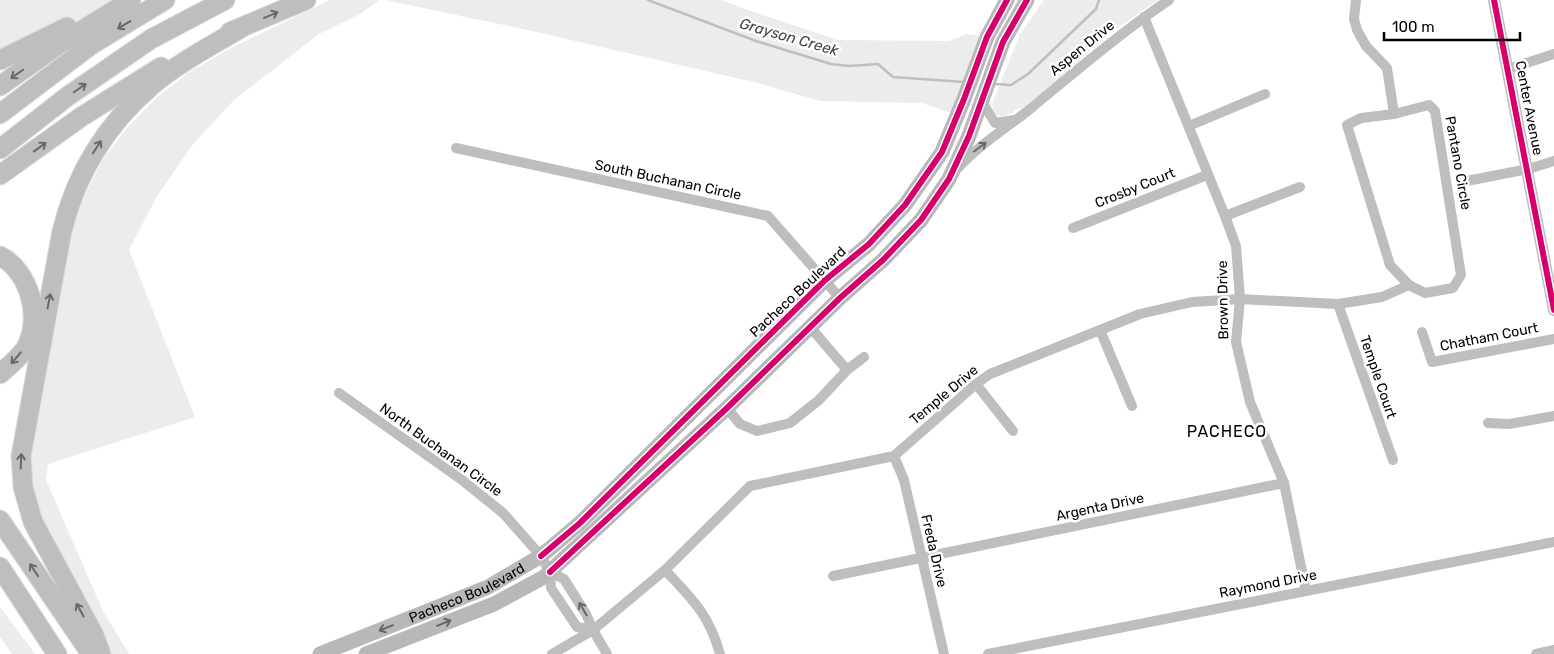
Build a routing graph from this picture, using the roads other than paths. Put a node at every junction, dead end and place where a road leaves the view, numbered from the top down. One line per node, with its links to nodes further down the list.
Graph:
1 (120, 0): 14 (highway)
2 (131, 0): 16 (highway, one-way to 16)
3 (166, 0): 19 (highway, one-way to 19)
4 (225, 0): 24 (highway, one-way to 4)
5 (306, 0): 12 (highway, one-way to 5)
6 (1007, 0): 36 (main road, Pacheco Boulevard)
7 (1027, 0): 18 (main road, Pacheco Boulevard)
8 (1169, 0): 11 (street, Aspen Drive)
9 (1356, 0): 20 (street)
10 (1494, 0): 15 (street, Center Avenue)
11 (1144, 17): 21 (street, Aspen Drive); 22 (street, Brown Drive)
12 (241, 28): 28 (highway, one-way to 12); 74 (highway, one-way to 12)
13 (1554, 54): 15 (street)
14 (0, 60)
15 (1508, 69): 26 (street, Center Avenue)
16 (0, 86)
17 (1265, 94): 22 (street)
18 (981, 100): 21 (street); 29 (main road, Pacheco Boulevard)
19 (0, 114)
20 (1394, 114): 37 (street, Pantano Circle); 37 (street, Pantano Circle)
21 (1016, 120): 29 (street, Aspen Drive, one-way to 21)
22 (1188, 126): 27 (street, Brown Drive)
23 (456, 148): 36 (street, South Buchanan Circle)
24 (0, 149)
25 (1554, 161): 26 (street)
26 (1528, 169): 30 (street); 35 (street, Center Avenue)
27 (1207, 174): 32 (street, Brown Drive); 33 (street, Crosby Court)
28 (0, 175)
29 (949, 179): 38 (main road, Pacheco Boulevard)
30 (1467, 181)
31 (1300, 187): 32 (street)
32 (1225, 216): 39 (street, Brown Drive)
33 (1073, 228)
34 (0, 256): 48 (highway, one-way to 48)
35 (1550, 266): 41 (street, Center Avenue)
36 (824, 281): 38 (street, South Buchanan Circle); 61 (main road, Pacheco Boulevard)
37 (1409, 285): 40 (street, Temple Drive)
38 (840, 298): 42 (main road, Pacheco Boulevard)
39 (1240, 299): 40 (street, Temple Drive); 43 (street, Temple Drive); 58 (street, Brown Drive)
40 (1338, 304): 57 (street, Temple Court)
41 (1554, 310)
42 (811, 328): 47 (street); 52 (main road, Pacheco Boulevard)
43 (1100, 330): 49 (street, Temple Drive); 51 (street)
44 (1422, 332): 45 (street, Chatham Court)
45 (1554, 339)
46 (864, 358): 47 (street)
47 (847, 370): 52 (street)
48 (0, 374)
49 (976, 384): 55 (street); 56 (street, Temple Drive)
50 (340, 393): 61 (street, North Buchanan Circle)
51 (1132, 406)
52 (727, 408): 65 (main road, Pacheco Boulevard)
53 (1554, 416): 54 (street)
54 (1488, 423)
55 (1013, 432)
56 (894, 456): 62 (street, Freda Drive); 64 (street, Temple Drive)
57 (1393, 460)
58 (1284, 483): 62 (street, Argenta Drive); 68 (street, Brown Drive)
59 (0, 520): 73 (highway, one-way to 59)
60 (1554, 542): 68 (street, Raymond Drive)
61 (541, 556): 65 (street, North Buchanan Circle); 75 (main road, Pacheco Boulevard, one-way to 75)
62 (921, 559): 66 (street, Argenta Drive); 80 (street, Freda Drive)
63 (0, 567): 70 (highway)
64 (665, 570): 69 (street, Temple Drive); 79 (street)
65 (550, 572): 69 (street, one-way to 65); 69 (street); 76 (main road, Pacheco Boulevard, one-way to 65)
66 (833, 576)
67 (0, 591): 70 (highway)
68 (1306, 591): 81 (street, Raymond Drive)
69 (593, 630): 77 (street, Temple Drive); 78 (street)
70 (42, 631): 72 (highway)
71 (1554, 650): 82 (street)
72 (57, 654)
73 (91, 654)
74 (100, 654)
75 (320, 654)
76 (366, 654)
77 (552, 654)
78 (607, 654)
79 (720, 654)
80 (944, 654)
81 (988, 654)
82 (1536, 654)

